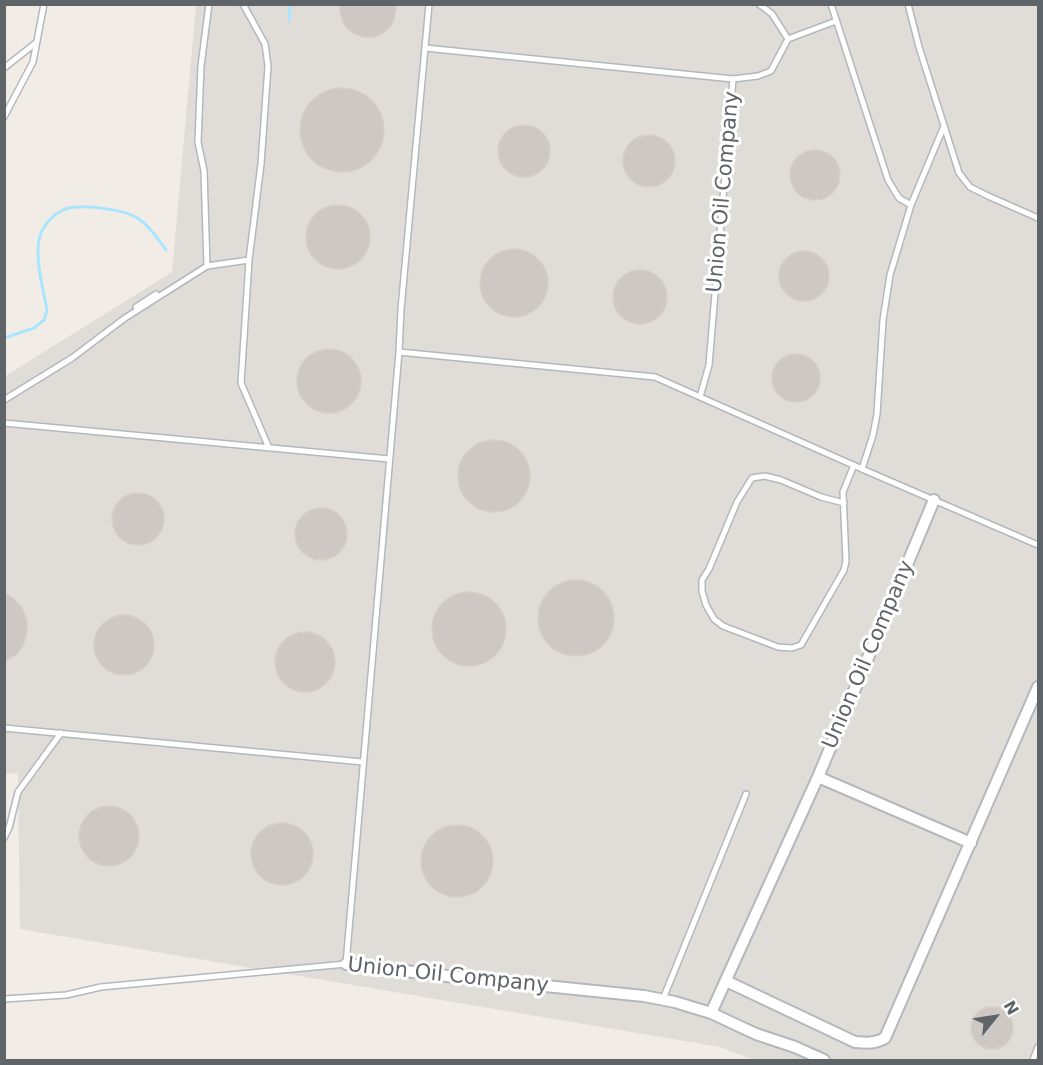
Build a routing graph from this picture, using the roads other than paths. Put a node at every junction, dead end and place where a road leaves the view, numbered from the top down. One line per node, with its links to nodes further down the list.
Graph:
1 (44, 4): 10 (lane)
2 (209, 4): 19 (lane)
3 (243, 4): 18 (lane)
4 (429, 4): 11 (lane)
5 (759, 4): 9 (lane)
6 (831, 4): 8 (lane)
7 (908, 4): 15 (lane)
8 (836, 21): 9 (lane); 16 (lane)
9 (788, 39): 13 (lane)
10 (37, 42): 12 (lane); 14 (lane)
11 (425, 48): 13 (lane, Union Oil Company); 20 (lane)
12 (4, 68)
13 (733, 79): 21 (lane, Union Oil Company)
14 (4, 117)
15 (944, 126): 16 (lane); 17 (lane)
16 (911, 205): 27 (lane)
17 (1038, 218)
18 (249, 260): 19 (lane); 24 (lane)
19 (207, 266): 22 (lane)
20 (399, 352): 21 (lane); 25 (lane)
21 (700, 397): 26 (lane)
22 (4, 399)
23 (4, 423): 24 (lane)
24 (269, 448): 25 (lane)
25 (389, 459): 34 (lane)
26 (854, 465): 27 (lane); 29 (lane)
27 (862, 469): 28 (lane)
28 (934, 500): 30 (lane); 35 (street, Union Oil Company)
29 (844, 503): 29 (lane)
30 (1038, 545)
31 (1037, 695): 38 (street)
32 (4, 728): 33 (lane)
33 (61, 734): 34 (lane); 37 (lane)
34 (363, 762): 39 (lane)
35 (818, 777): 38 (street); 40 (street, Union Oil Company)
36 (746, 794): 42 (lane)
37 (4, 838)
38 (971, 843): 40 (street)
39 (346, 964): 41 (lane, Union Oil Company); 42 (street, Union Oil Company)
40 (726, 981): 43 (street, Union Oil Company)
41 (4, 999)
42 (663, 999): 43 (street, Union Oil Company)
43 (711, 1013): 45 (street, Union Oil Company)
44 (1038, 1047): 46 (lane)
45 (824, 1060)
46 (1033, 1060)

